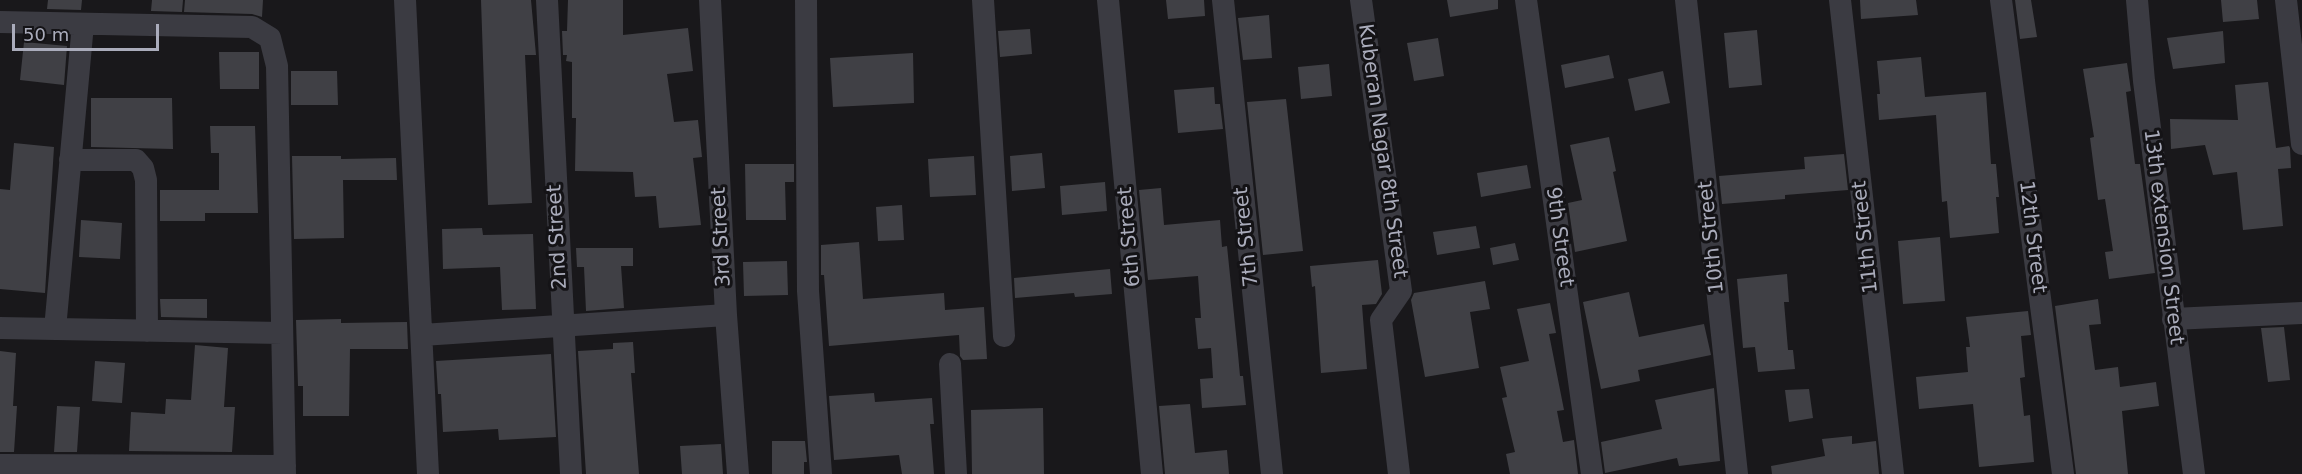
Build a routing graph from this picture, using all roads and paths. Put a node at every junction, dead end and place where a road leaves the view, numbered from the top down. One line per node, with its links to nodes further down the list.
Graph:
1 (405, 0): 27 (street)
2 (547, 0): 22 (street, 2nd Street)
3 (710, 0): 20 (street, 3rd Street)
4 (806, 0): 36 (street)
5 (983, 0): 28 (street)
6 (1108, 0): 38 (street, 6th Street)
7 (1223, 0): 39 (street, 7th Street)
8 (1361, 0): 40 (street, Kuberan Nagar 8th Street)
9 (1526, 0): 41 (street, 9th Street)
10 (1686, 0): 42 (street, 10th Street)
11 (1840, 0): 43 (street, 11th Street)
12 (2001, 0): 44 (street, 12th Street)
13 (2137, 0): 21 (street, 13th extension Street)
14 (2286, 0): 17 (street)
15 (0, 22): 16 (street)
16 (82, 24): 18 (street); 26 (street)
17 (2302, 144)
18 (70, 160): 24 (street); 25 (street)
19 (2302, 313): 21 (street)
20 (726, 315): 22 (street); 35 (street, 3rd Street)
21 (2173, 319): 45 (street, 13th extension Street)
22 (562, 326): 27 (street); 34 (street, 2nd Street)
23 (0, 328): 24 (street)
24 (55, 329): 25 (street)
25 (147, 331): 26 (street)
26 (282, 333): 32 (street)
27 (422, 335): 33 (street)
28 (1004, 336)
29 (950, 363): 37 (street)
30 (8, 468): 31 (street)
31 (145, 470): 32 (street)
32 (285, 470)
33 (428, 474)
34 (571, 474)
35 (738, 474)
36 (821, 474)
37 (956, 474)
38 (1152, 474)
39 (1272, 474)
40 (1399, 474)
41 (1592, 474)
42 (1737, 474)
43 (1893, 474)
44 (2063, 474)
45 (2194, 474)

